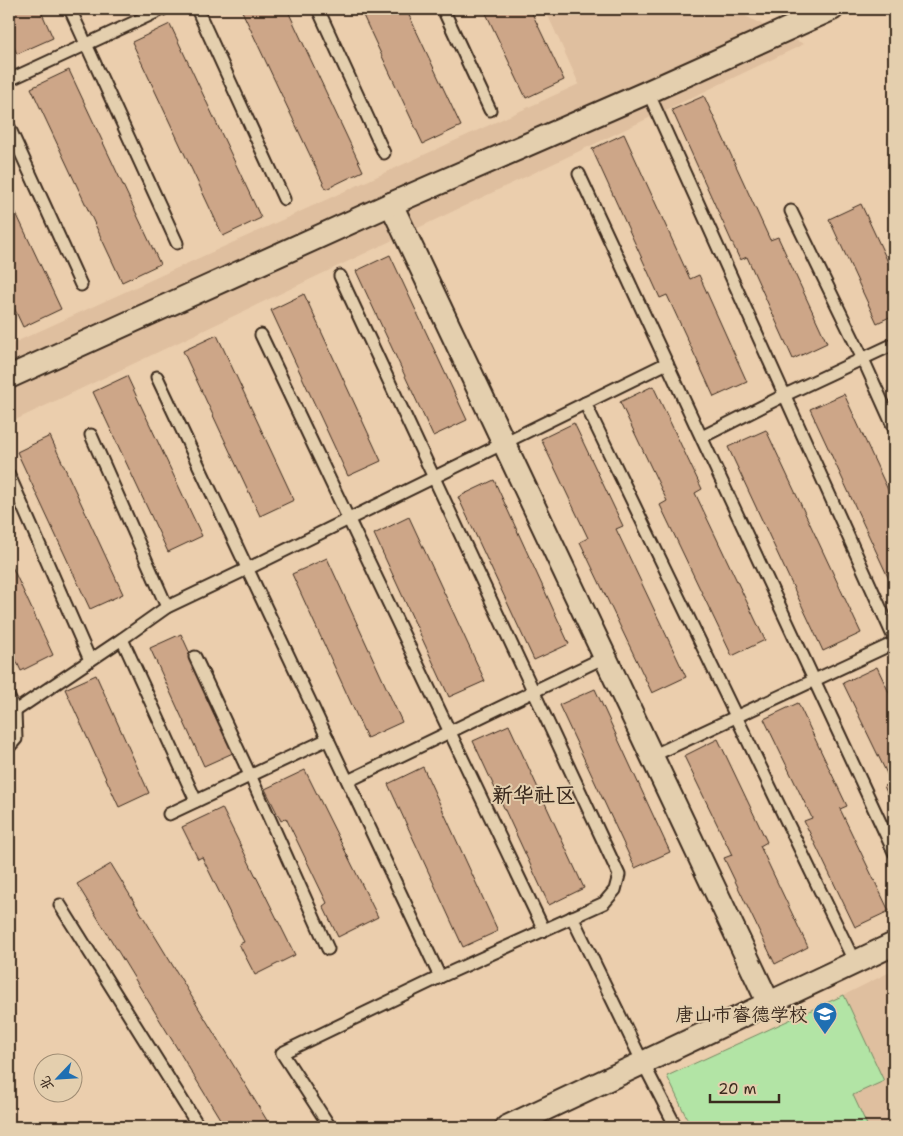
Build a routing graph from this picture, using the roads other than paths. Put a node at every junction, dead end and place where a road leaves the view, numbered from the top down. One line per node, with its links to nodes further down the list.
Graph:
1 (70, 9): 7 (lane)
2 (163, 9): 7 (lane)
3 (197, 9): 14 (lane)
4 (318, 9): 12 (lane)
5 (443, 9): 10 (lane)
6 (832, 9): 9 (street)
7 (86, 44): 8 (lane); 17 (lane)
8 (9, 80)
9 (648, 92): 15 (street); 26 (lane)
10 (490, 110)
11 (9, 127): 19 (lane)
12 (384, 153)
13 (580, 174): 23 (lane)
14 (284, 199)
15 (392, 204): 24 (street); 31 (street)
16 (791, 211): 22 (lane)
17 (177, 243)
18 (340, 276): 33 (lane)
19 (81, 285)
20 (261, 335): 34 (lane)
21 (894, 344): 22 (lane)
22 (862, 359): 26 (lane); 28 (lane)
23 (667, 363): 27 (lane); 30 (lane)
24 (9, 377)
25 (157, 377): 35 (lane)
26 (785, 395): 30 (lane); 37 (lane)
27 (585, 403): 31 (lane); 47 (lane)
28 (894, 428)
29 (91, 435): 36 (lane)
30 (702, 437): 43 (lane)
31 (504, 443): 33 (lane); 41 (street)
32 (9, 475): 42 (lane)
33 (434, 477): 34 (lane); 44 (lane)
34 (348, 519): 35 (lane); 48 (lane)
35 (247, 568): 36 (lane); 49 (lane)
36 (167, 607): 38 (lane)
37 (894, 638)
38 (122, 639): 42 (lane); 54 (lane)
39 (894, 643): 43 (lane)
40 (195, 657): 52 (lane)
41 (605, 657): 44 (lane); 51 (street)
42 (90, 660): 46 (lane)
43 (815, 681): 47 (lane); 56 (lane)
44 (534, 691): 48 (lane); 58 (lane)
45 (9, 698): 46 (lane)
46 (15, 711): 50 (lane)
47 (737, 717): 51 (lane); 62 (lane)
48 (450, 732): 53 (lane); 59 (lane)
49 (328, 738): 52 (lane); 53 (lane)
50 (9, 747)
51 (652, 756): 64 (street)
52 (250, 776): 54 (lane); 61 (lane)
53 (348, 781): 63 (lane)
54 (196, 801): 55 (lane)
55 (168, 814)
56 (894, 852)
57 (60, 905): 66 (lane)
58 (572, 917): 59 (lane); 65 (lane)
59 (544, 930): 63 (lane)
60 (894, 944): 62 (street)
61 (328, 949)
62 (855, 962): 64 (street)
63 (440, 977): 67 (lane)
64 (769, 1004): 65 (street)
65 (643, 1063): 68 (street); 69 (lane)
66 (199, 1127)
67 (330, 1127)
68 (507, 1127)
69 (676, 1127)

